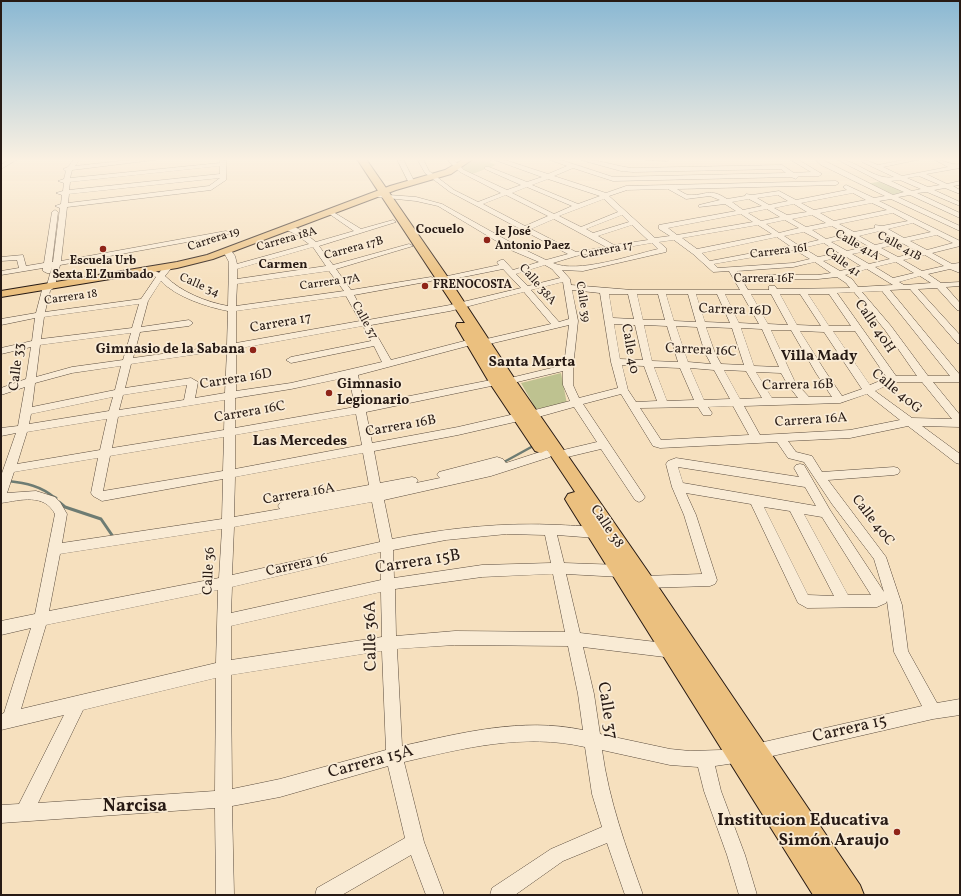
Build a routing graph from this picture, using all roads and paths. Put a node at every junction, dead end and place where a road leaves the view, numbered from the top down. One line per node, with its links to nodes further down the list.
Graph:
1 (59, 201): 32 (street, Calle 33)
2 (62, 201): 31 (street, Calle 33)
3 (124, 201): 31 (street)
4 (361, 201): 34 (main road, Carrera 19)
5 (383, 201): 46 (highway, Calle 38)
6 (385, 201): 109 (highway, Calle 38)
7 (423, 201): 87 (street, Calle 39)
8 (472, 201): 25 (street)
9 (486, 201): 25 (street)
10 (522, 201): 39 (street)
11 (566, 201): 26 (street)
12 (591, 201): 26 (street)
13 (609, 201): 35 (street)
14 (731, 201): 22 (street)
15 (756, 201): 28 (street, Calle 41A)
16 (799, 201): 23 (street)
17 (830, 201): 30 (street)
18 (868, 201): 30 (street)
19 (874, 201): 38 (street)
20 (901, 201): 33 (street)
21 (926, 201): 29 (street)
22 (726, 202): 27 (street); 36 (street, Calle 41)
23 (794, 202): 28 (street); 37 (street, Calle 41B)
24 (959, 202): 29 (street)
25 (478, 204): 53 (street)
26 (578, 206): 39 (street)
27 (701, 206)
28 (765, 206): 36 (street); 42 (street, Calle 41A)
29 (937, 206): 33 (street); 40 (street)
30 (841, 207): 37 (street); 43 (street)
31 (63, 209): 32 (street); 89 (street, Calle 33)
32 (56, 210): 89 (street, Calle 33)
33 (919, 210): 38 (street); 49 (street)
34 (330, 212): 52 (main road, Carrera 19); 58 (street)
35 (622, 212): 47 (street); 57 (street)
36 (743, 212): 41 (street); 48 (street, Calle 41)
37 (812, 212): 42 (street); 50 (street, Calle 41B)
38 (896, 212): 43 (street); 44 (street)
39 (554, 216): 53 (street); 57 (street)
40 (960, 216)
41 (717, 217): 51 (street); 64 (street)
42 (784, 218): 48 (street); 55 (street, Calle 41A)
43 (861, 218): 50 (street); 54 (street)
44 (915, 221): 54 (street); 60 (street)
45 (960, 221): 49 (street)
46 (393, 222): 58 (street, Carrera 18A); 72 (highway, Calle 38)
47 (632, 223): 63 (street); 68 (street)
48 (760, 223): 51 (street); 61 (street, Calle 41)
49 (949, 223): 56 (street)
50 (833, 224): 55 (street); 62 (street, Calle 41B)
51 (733, 227): 65 (street); 66 (street)
52 (290, 228): 70 (street, Calle 37); 76 (main road, Carrera 19)
53 (526, 228): 81 (street)
54 (881, 228): 62 (street); 67 (street)
55 (803, 229): 61 (street); 69 (street, Calle 41A)
56 (960, 229)
57 (581, 230): 63 (street)
58 (359, 231): 70 (street, Carrera 18A)
59 (226, 233): 89 (street)
60 (938, 233): 67 (street, Carrera 16I); 71 (street)
61 (778, 234): 66 (street); 73 (street, Calle 41)
62 (852, 234): 69 (street); 74 (street, Calle 41B)
63 (592, 235): 75 (street)
64 (677, 238): 65 (street); 68 (street); 77 (street)
65 (712, 239): 66 (street); 77 (street); 83 (street)
66 (751, 240): 78 (street)
67 (902, 240): 74 (street, Carrera 16I); 80 (street)
68 (653, 241): 75 (street); 97 (street, Carrera 17)
69 (824, 241): 73 (street); 79 (street, Calle 41A)
70 (314, 244): 95 (street, Carrera 18A); 96 (street, Calle 37)
71 (960, 244): 80 (street)
72 (409, 246): 96 (street, Carrera 17B); 108 (highway, Calle 38)
73 (798, 246): 78 (street); 85 (street, Calle 41)
74 (873, 246): 79 (street, Carrera 16I); 86 (street, Calle 41B)
75 (612, 247): 81 (street)
76 (227, 251): 91 (main road, Carrera 19); 95 (street, Calle 36)
77 (696, 252): 88 (street)
78 (768, 252): 83 (street); 92 (street)
79 (844, 253): 85 (street, Carrera 16I); 93 (street, Calle 41A)
80 (927, 253): 86 (street); 90 (street)
81 (575, 254): 82 (street)
82 (557, 258): 87 (street); 97 (street)
83 (738, 258): 88 (street)
84 (1, 259): 98 (street)
85 (816, 259): 92 (street, Carrera 16I); 104 (street, Calle 41)
86 (897, 260): 93 (street); 105 (street, Calle 41B)
87 (544, 262): 97 (street, Calle 39); 103 (street)
88 (708, 263): 99 (street, Carrera 16I)
89 (53, 264): 98 (street); 117 (street, Calle 33)
90 (956, 265): 101 (street); 105 (street)
91 (170, 266): 100 (main road, Carrera 19); 106 (street)
92 (786, 266): 94 (street, Carrera 16I)
93 (867, 266): 104 (street); 110 (street, Calle 41A)
94 (760, 267): 99 (street, Carrera 16I); 107 (street)
95 (233, 268): 111 (street, Calle 36)
96 (331, 268): 111 (street, Carrera 17B); 130 (street, Calle 37)
97 (558, 268): 112 (street, Calle 39)
98 (23, 269): 102 (street)
99 (732, 269): 127 (street)
100 (147, 270): 106 (street, Calle 34); 117 (main road, Carrera 19)
101 (960, 271)
102 (1, 273)
103 (511, 273): 109 (street, Calle 38A); 119 (street, Calle 38A)
104 (839, 274): 107 (street); 120 (street, Calle 41)
105 (922, 274): 110 (street); 114 (street, Calle 41B)
106 (161, 277): 132 (street); 135 (street, Calle 34)
107 (766, 277): 128 (street)
108 (431, 279): 130 (street, Carrera 17A); 133 (highway, Calle 38)
109 (443, 279): 133 (highway, Calle 38)
110 (892, 281): 115 (street, Calle 41A)
111 (233, 282): 135 (street, Calle 36)
112 (567, 283): 119 (street, Carrera 17); 121 (street, Carrera 16F); 137 (street, Calle 39)
113 (960, 284): 114 (street, Carrera 16F)
114 (939, 285): 116 (street, Carrera 16F); 134 (street, Calle 41B)
115 (902, 287): 116 (street, Carrera 16F); 118 (street, Carrera 16F)
116 (912, 287): 152 (street)
117 (47, 288): 131 (main road, Carrera 19); 136 (street, Calle 33)
118 (884, 288): 120 (street, Carrera 16F); 171 (street)
119 (527, 290): 133 (street, Carrera 17); 144 (street, Calle 38A)
120 (857, 290): 122 (street, Carrera 16F); 169 (street, Calle 41)
121 (604, 291): 123 (street, Carrera 16F); 138 (street, Calle 40)
122 (832, 291): 129 (street, Carrera 16F); 149 (street, Calle 40H)
123 (632, 292): 124 (street, Carrera 16F); 140 (street)
124 (661, 292): 125 (street, Carrera 16F); 142 (street)
125 (691, 292): 126 (street, Carrera 16F); 145 (street)
126 (720, 292): 127 (street, Carrera 16F); 146 (street)
127 (746, 292): 128 (street, Carrera 16F); 147 (street)
128 (774, 292): 129 (street, Carrera 16F); 148 (street)
129 (803, 292): 151 (street, Calle 40G)
130 (349, 293): 135 (street, Carrera 17A); 143 (street, Calle 37)
131 (1, 294)
132 (144, 301): 136 (street, Carrera 18); 150 (street)
133 (456, 307): 143 (street, Carrera 17); 153 (highway, Calle 38)
134 (960, 308)
135 (232, 309): 156 (street, Calle 36)
136 (40, 314): 139 (street, Carrera 18); 154 (street, Calle 33)
137 (574, 321): 144 (street, Carrera 16D); 165 (street, Calle 39)
138 (610, 321): 140 (street, Carrera 16D); 160 (street, Calle 40)
139 (1, 322)
140 (639, 322): 142 (street, Carrera 16D); 161 (street)
141 (189, 323): 150 (street)
142 (670, 323): 145 (street, Carrera 16D); 163 (street)
143 (366, 324): 155 (street, Calle 37); 156 (street, Carrera 17)
144 (556, 324): 153 (street, Carrera 16D)
145 (701, 324): 146 (street, Carrera 16D); 164 (street)
146 (735, 325): 147 (street, Carrera 16D); 166 (street)
147 (765, 327): 148 (street, Carrera 16D); 167 (street)
148 (795, 328): 151 (street, Carrera 16D); 179 (street)
149 (858, 328): 151 (street, Carrera 16D); 170 (street, Calle 40H)
150 (137, 329): 154 (street); 159 (street)
151 (827, 329): 175 (street, Calle 40G)
152 (960, 341)
153 (478, 342): 162 (street, Carrera 16D); 173 (highway, Calle 38)
154 (35, 343): 157 (street); 172 (street, Calle 33)
155 (376, 343): 158 (street); 162 (street, Calle 37)
156 (231, 347): 159 (street, Carrera 17); 178 (street, Calle 36)
157 (1, 351)
158 (291, 360)
159 (129, 361): 172 (street, Carrera 17); 177 (street)
160 (616, 362): 161 (street, Carrera 16C); 174 (street, Calle 40)
161 (648, 362): 163 (street, Carrera 16C); 185 (street)
162 (388, 364): 168 (street, Carrera 16D)
163 (682, 365): 164 (street, Carrera 16C); 186 (street)
164 (717, 366): 166 (street, Carrera 16C); 183 (street)
165 (568, 367): 173 (street, Carrera 16C); 184 (street, Calle 39)
166 (750, 369): 167 (street, Carrera 16C); 181 (street)
167 (784, 370): 182 (street)
168 (353, 373): 178 (street, Carrera 16D); 188 (street, Calle 36A)
169 (924, 378): 170 (street, Carrera 16B); 171 (street, Carrera 16B); 194 (street, Calle 41)
170 (893, 379): 175 (street, Carrera 16B)
171 (959, 379)
172 (31, 381): 176 (street, Carrera 17); 189 (street, Calle 33)
173 (502, 381): 188 (street, Carrera 16C); 192 (highway, Calle 38)
174 (623, 390): 184 (street, Carrera 16B); 187 (street, Calle 40)
175 (869, 390): 179 (street, Carrera 16B); 193 (street, Calle 40G)
176 (1, 392)
177 (120, 392): 180 (street); 189 (street); 191 (street)
178 (231, 395): 180 (street, Carrera 16D); 197 (street, Calle 36)
179 (840, 400): 182 (street, Carrera 16B)
180 (189, 401): 191 (street, Carrera 16D)
181 (769, 401): 182 (street, Carrera 16B); 183 (street, Carrera 16B)
182 (806, 401)
183 (736, 402): 186 (street, Carrera 16B); 199 (street)
184 (577, 404): 192 (street, Carrera 16B); 200 (street, Calle 39)
185 (664, 404): 186 (street, Carrera 16B); 187 (street, Carrera 16B)
186 (701, 404): 190 (street)
187 (633, 405): 201 (street, Calle 40)
188 (360, 408): 197 (street, Carrera 16C); 202 (street, Calle 36A)
189 (26, 412): 195 (street, Calle 33)
190 (707, 413)
191 (113, 414): 195 (street, Carrera 16D); 203 (street)
192 (525, 416): 202 (street, Carrera 16B); 204 (highway, Calle 38)
193 (910, 422): 194 (street, Carrera 16A); 198 (street, Carrera 16A); 205 (street, Calle 40G)
194 (960, 422)
195 (23, 429): 196 (street, Carrera 16D); 207 (street, Calle 33)
196 (1, 432)
197 (230, 432): 203 (street, Carrera 16C); 209 (street, Calle 36)
198 (780, 438): 199 (street, Carrera 16A); 210 (street, Calle 40C)
199 (757, 440): 201 (street, Carrera 16A)
200 (604, 444): 204 (street, Carrera 16A); 214 (street, Calle 39)
201 (664, 445)
202 (367, 448): 209 (street, Carrera 16B); 212 (street, Calle 36A)
203 (105, 453): 207 (street, Carrera 16C); 209 (street, Carrera 16B)
204 (552, 455): 212 (street, Carrera 16A); 222 (highway, Calle 38); 227 (highway, Calle 38)
205 (960, 460)
206 (800, 468): 210 (street)
207 (9, 469): 213 (street, Calle 33)
208 (894, 471): 210 (street)
209 (229, 474): 219 (street, Calle 36)
210 (814, 479): 211 (street); 218 (street); 240 (street, Calle 40C)
211 (678, 487): 216 (street); 227 (street)
212 (378, 492): 219 (street, Carrera 16A); 223 (street, Calle 36A)
213 (1, 493)
214 (639, 497)
215 (1, 498): 224 (street)
216 (755, 500): 217 (street); 230 (street)
217 (794, 507): 218 (street); 230 (street)
218 (826, 513): 230 (street)
219 (228, 520): 221 (street); 224 (street, Carrera 16A); 228 (street, Calle 36)
220 (550, 530): 222 (street, Carrera 16); 223 (street, Carrera 16); 225 (street, Calle 37)
221 (129, 532)
222 (596, 533): 226 (highway, Calle 38)
223 (388, 545): 228 (street, Carrera 16); 229 (street, Calle 36A)
224 (54, 550): 231 (street)
225 (558, 568): 226 (street, Carrera 15B); 229 (street, Carrera 15B); 234 (street, Calle 37)
226 (621, 571): 236 (highway, Calle 38)
227 (644, 582): 243 (highway, Calle 38)
228 (225, 583): 231 (street, Carrera 16); 232 (street, Calle 36)
229 (389, 584): 232 (street, Carrera 15B); 235 (street, Calle 36A)
230 (844, 601)
231 (41, 619): 233 (street, Carrera 16); 241 (street)
232 (224, 621): 237 (street, Calle 36)
233 (1, 628)
234 (573, 640): 235 (street); 236 (street); 242 (street, Calle 37)
235 (389, 643): 237 (street); 244 (street, Calle 36A)
236 (673, 651): 243 (highway, Calle 38)
237 (223, 670): 238 (street); 246 (street, Calle 36)
238 (77, 705): 241 (street); 247 (street)
239 (960, 707): 240 (street, Carrera 15)
240 (933, 711): 243 (street, Carrera 15)
241 (5, 721)
242 (592, 739): 244 (street, Carrera 15A); 245 (street, Carrera 15A); 249 (street, Calle 37)
243 (748, 754): 245 (street, Carrera 15A); 257 (highway, Calle 38); 258 (highway, Calle 38)
244 (394, 756): 246 (street, Carrera 15A); 250 (street, Calle 36A)
245 (705, 759): 256 (street)
246 (222, 799): 247 (street, Carrera 15A); 252 (street, Calle 36)
247 (24, 812): 248 (street, Carrera 15A)
248 (1, 814)
249 (612, 832): 251 (street); 255 (street, Calle 37)
250 (415, 842): 253 (street); 254 (street, Calle 36A)
251 (501, 894)
252 (224, 895)
253 (324, 895)
254 (435, 895)
255 (634, 895)
256 (748, 895)
257 (830, 895)
258 (850, 895)

